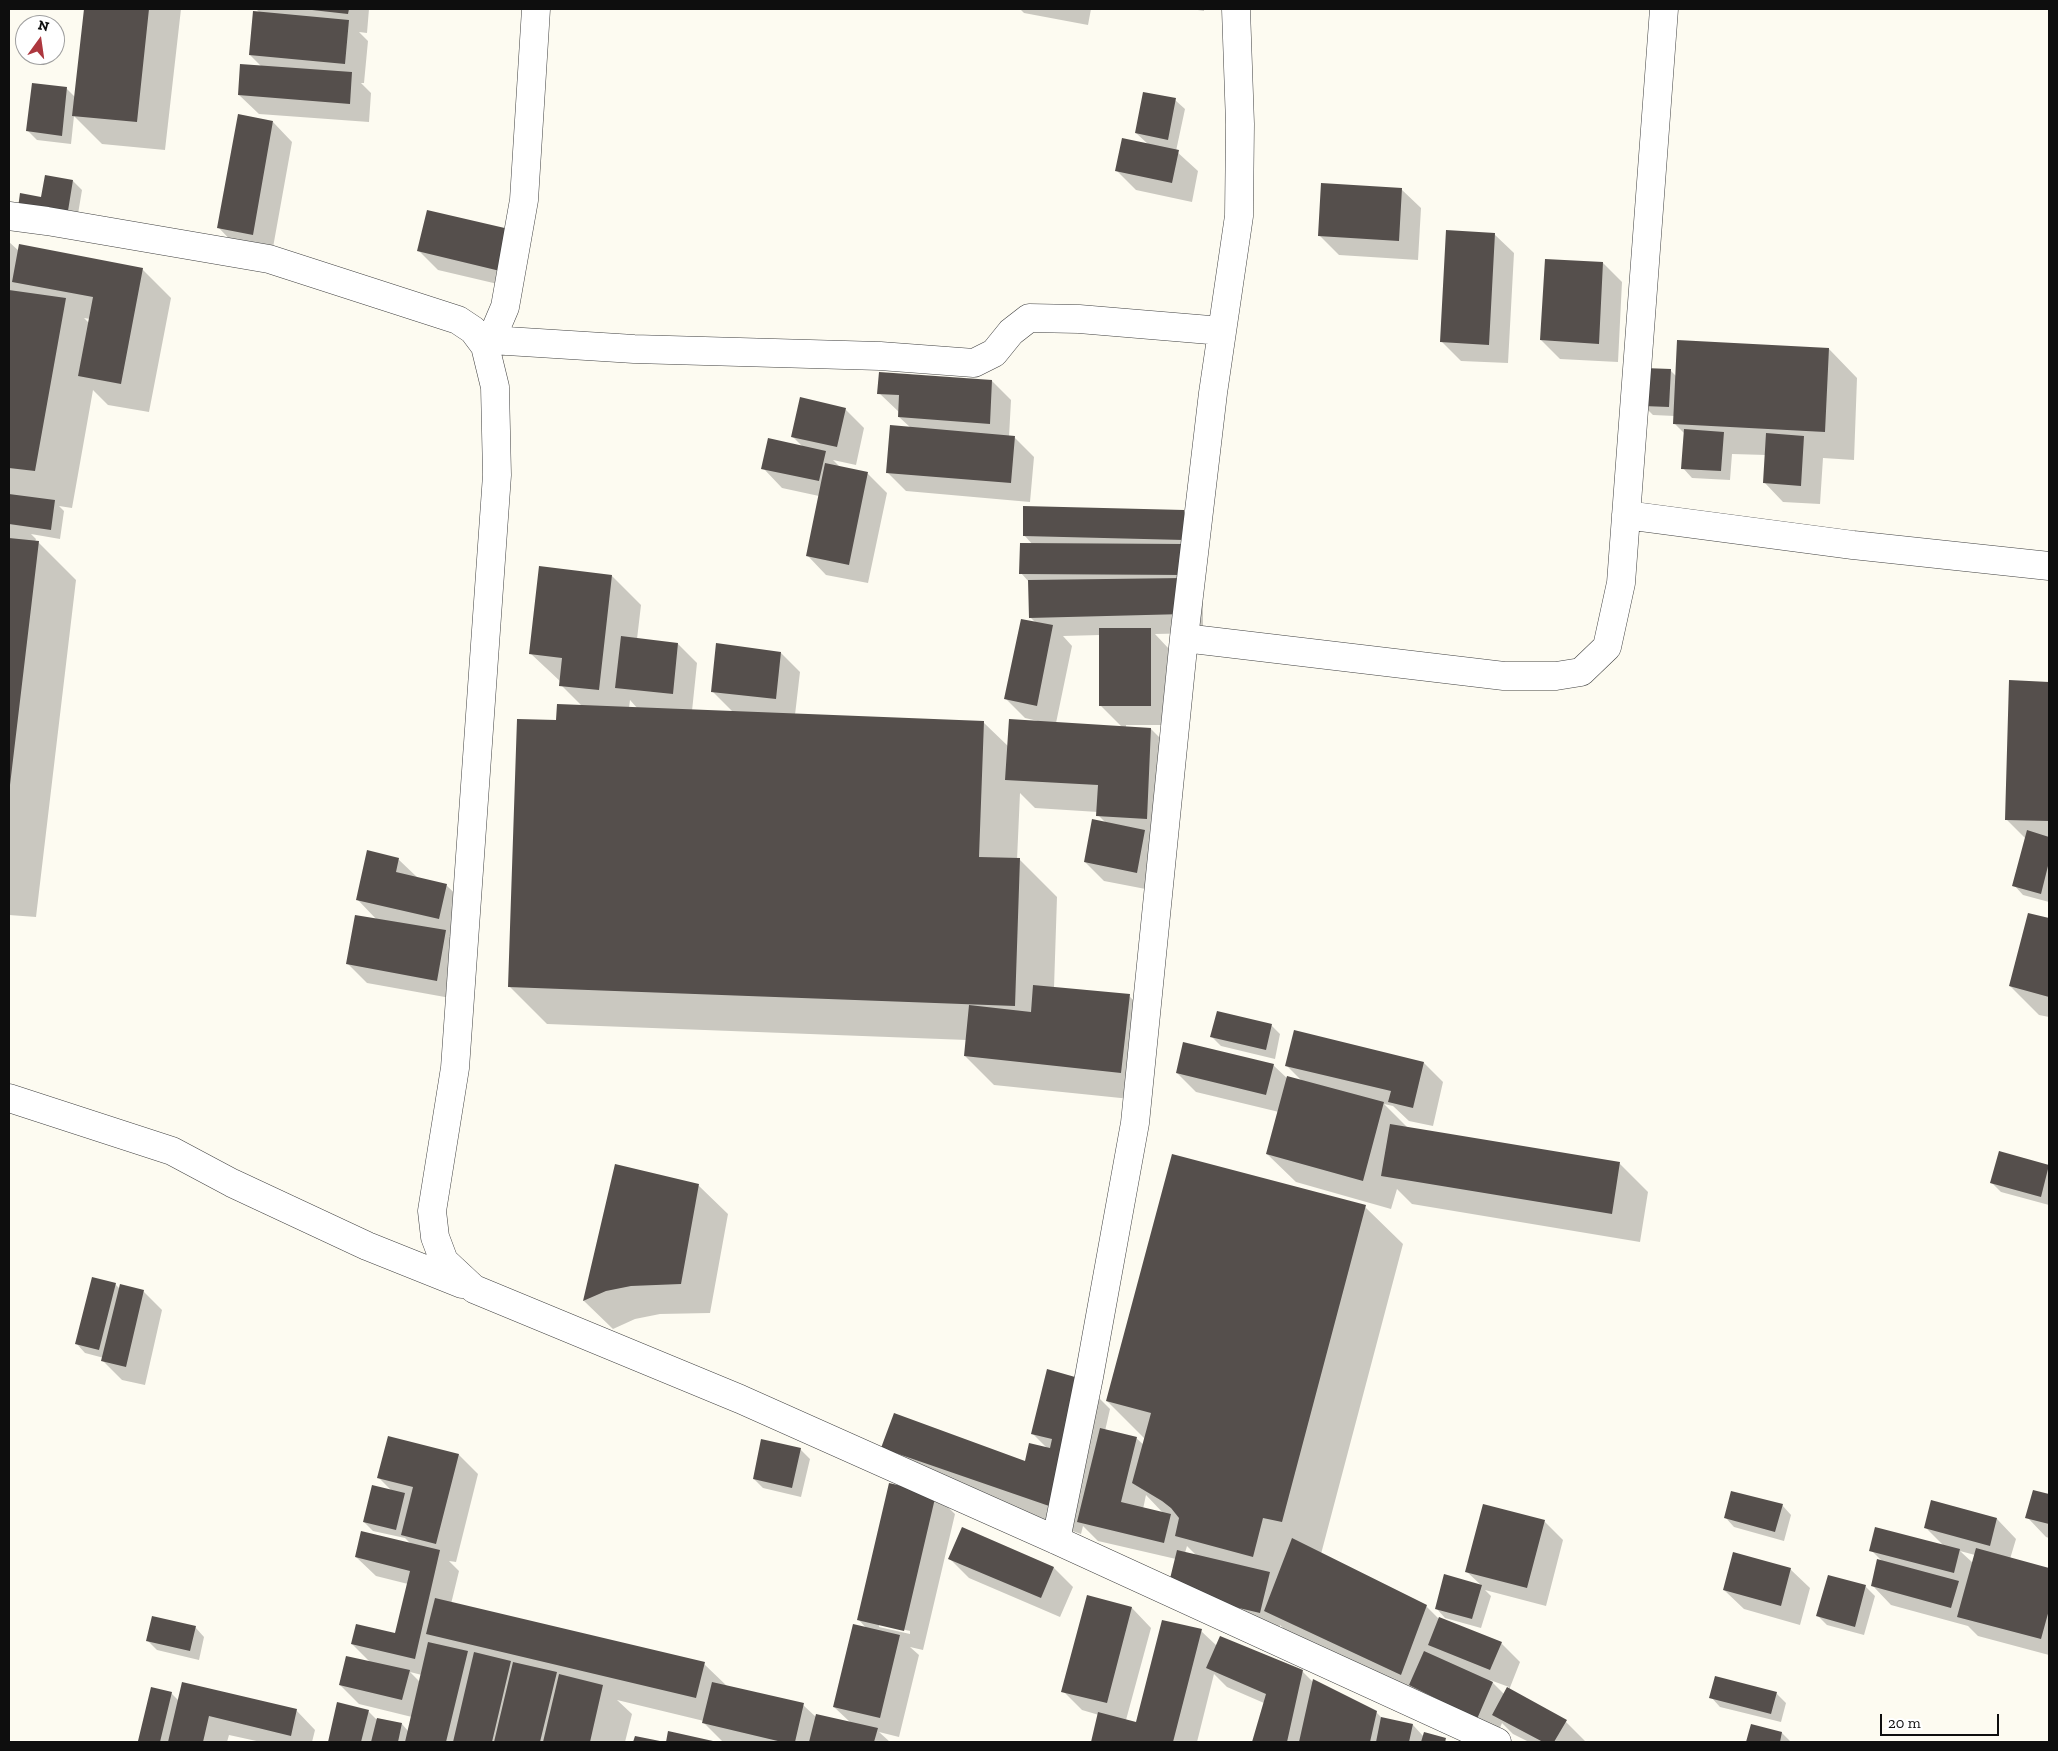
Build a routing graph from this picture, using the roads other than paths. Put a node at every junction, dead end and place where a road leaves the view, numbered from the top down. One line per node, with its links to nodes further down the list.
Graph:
1 (536, 9): 6 (street)
2 (1236, 9): 5 (street)
3 (1664, 9): 7 (street)
4 (9, 216): 6 (street)
5 (1222, 331): 6 (street); 9 (street)
6 (488, 343): 11 (street)
7 (1626, 515): 8 (street); 9 (street)
8 (2049, 566)
9 (1184, 638): 12 (street)
10 (9, 1098): 11 (street)
11 (474, 1289): 12 (street)
12 (1056, 1540): 13 (street)
13 (1497, 1742)

